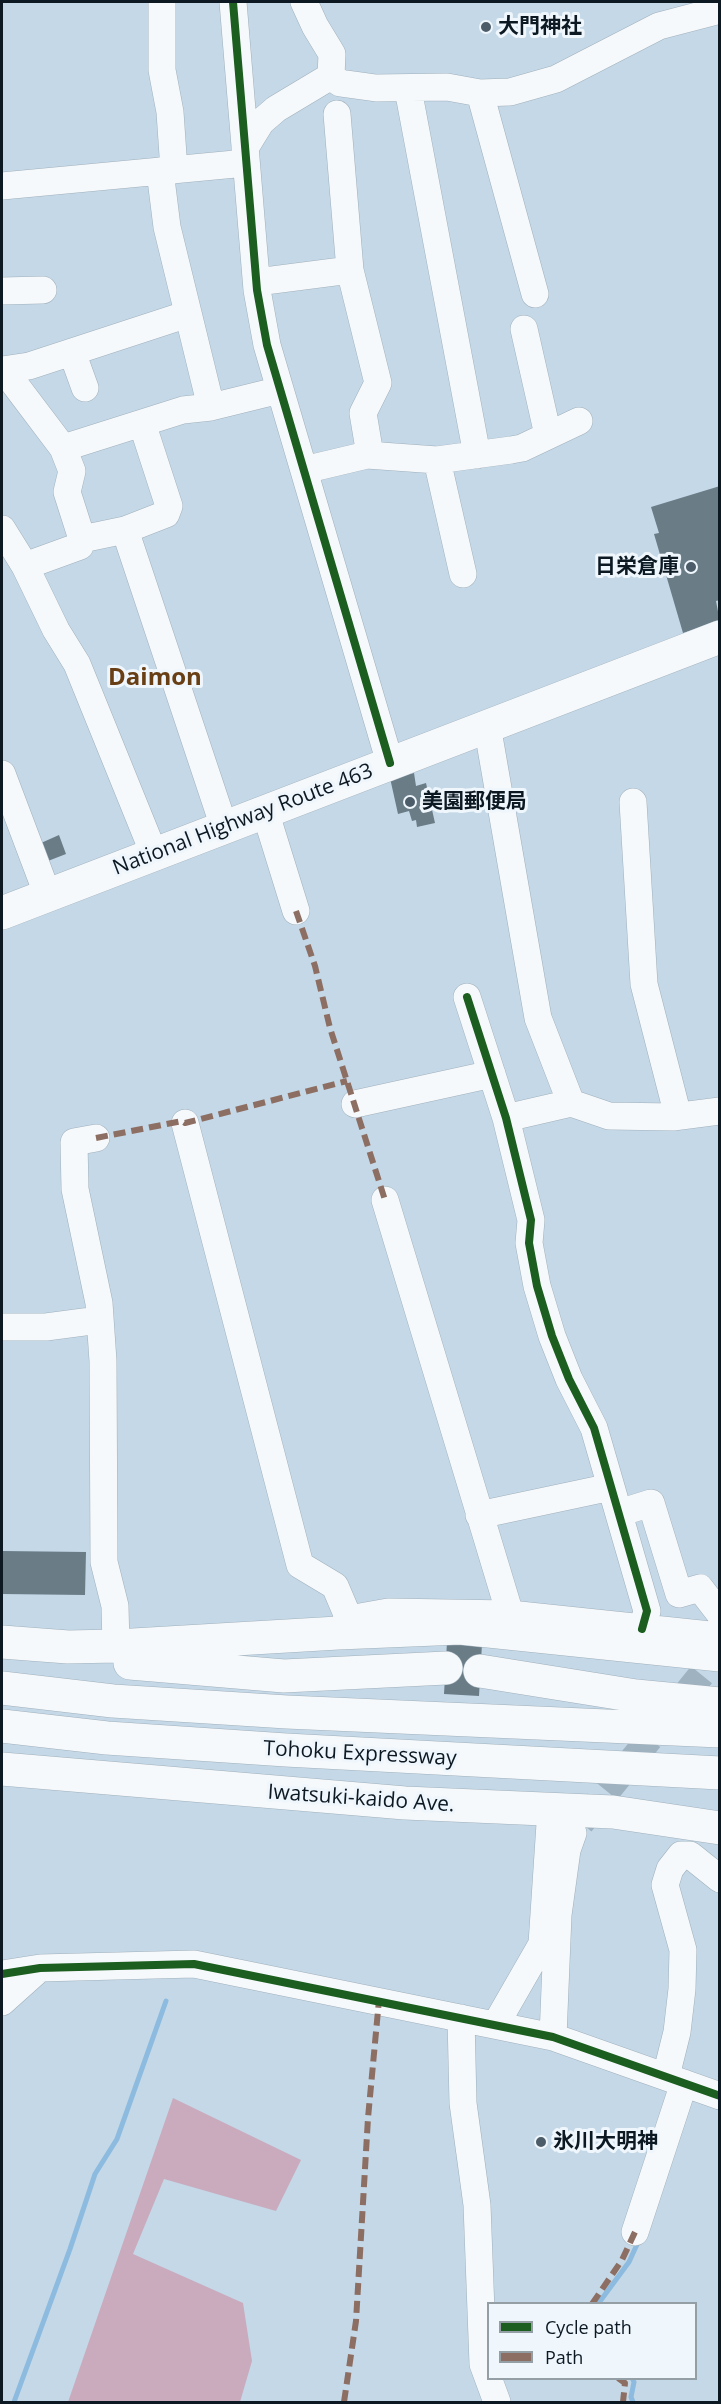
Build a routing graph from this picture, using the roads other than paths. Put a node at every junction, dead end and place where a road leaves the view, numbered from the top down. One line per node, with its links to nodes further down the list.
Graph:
1 (162, 2): 10 (street)
2 (233, 2): 9 (street)
3 (304, 2): 5 (street)
4 (720, 10): 7 (street)
5 (331, 76): 6 (street); 9 (street)
6 (408, 89): 7 (street); 29 (street)
7 (480, 93): 16 (street)
8 (337, 114): 12 (street)
9 (246, 155): 10 (street); 13 (street)
10 (167, 170): 11 (street); 17 (street)
11 (2, 186)
12 (350, 270): 13 (street); 28 (street)
13 (257, 282): 22 (street)
14 (43, 290): 15 (street)
15 (2, 291)
16 (535, 294)
17 (188, 314): 19 (street); 23 (street)
18 (524, 329): 26 (street)
19 (72, 352): 20 (street); 21 (street)
20 (3, 370): 27 (street)
21 (85, 388)
22 (280, 390): 23 (street); 31 (street)
23 (211, 407): 25 (street)
24 (579, 422): 26 (street)
25 (142, 423): 27 (street); 33 (street)
26 (548, 435): 29 (street)
27 (63, 448): 34 (street)
28 (370, 455): 30 (street); 31 (street)
29 (477, 455): 30 (street)
30 (437, 460): 36 (street)
31 (304, 470): 39 (street)
32 (2, 529): 35 (street)
33 (125, 530): 34 (street); 43 (street)
34 (82, 539): 35 (street)
35 (25, 566): 44 (street)
36 (463, 574)
37 (720, 637): 38 (highway, National Highway Route 463)
38 (487, 725): 39 (highway, National Highway Route 463); 50 (street)
39 (390, 763): 42 (highway, National Highway Route 463)
40 (2, 774): 45 (street)
41 (633, 802): 53 (street)
42 (265, 811): 43 (highway, National Highway Route 463); 46 (street)
43 (224, 827): 44 (highway, National Highway Route 463)
44 (154, 854): 45 (highway, National Highway Route 463)
45 (48, 896): 47 (highway, National Highway Route 463)
46 (296, 911)
47 (2, 913)
48 (467, 997): 49 (street)
49 (492, 1074): 51 (street); 54 (street)
50 (571, 1103): 53 (street); 54 (street)
51 (355, 1104)
52 (720, 1111): 53 (street)
53 (678, 1116)
54 (506, 1118): 60 (street)
55 (185, 1123): 65 (street)
56 (96, 1138): 58 (street)
57 (385, 1200): 62 (street)
58 (99, 1320): 59 (street); 69 (street)
59 (2, 1327)
60 (611, 1487): 61 (street); 62 (street)
61 (619, 1513): 64 (street); 66 (street)
62 (479, 1515): 63 (street)
63 (510, 1614): 65 (street); 66 (street)
64 (720, 1614)
65 (343, 1626): 69 (highway); 71 (highway)
66 (642, 1629): 67 (street)
67 (720, 1636)
68 (2, 1642): 70 (highway)
69 (116, 1646): 70 (highway)
70 (68, 1647): 72 (highway)
71 (720, 1655)
72 (446, 1668)
73 (480, 1671): 75 (highway)
74 (2, 1688): 77 (highway, Tohoku Expressway)
75 (720, 1704)
76 (2, 1726): 79 (highway, Tohoku Expressway)
77 (720, 1731)
78 (2, 1769): 81 (highway, Iwatsuki-kaido Ave.)
79 (720, 1773)
80 (720, 1808): 82 (highway)
81 (551, 1809): 82 (highway, Iwatsuki-kaido Ave.); 90 (street)
82 (613, 1812): 83 (highway, Iwatsuki-kaido Ave.)
83 (720, 1828)
84 (573, 1833): 91 (street)
85 (720, 1879): 92 (street)
86 (40, 1968): 87 (street); 88 (street); 89 (street)
87 (2, 1974)
88 (2, 2002)
89 (461, 2018): 90 (street); 95 (street)
90 (496, 2024): 91 (street)
91 (553, 2037): 92 (street)
92 (675, 2080): 93 (street); 94 (street)
93 (720, 2096)
94 (635, 2232)
95 (487, 2375)
96 (489, 2380): 97 (street)
97 (496, 2401)

